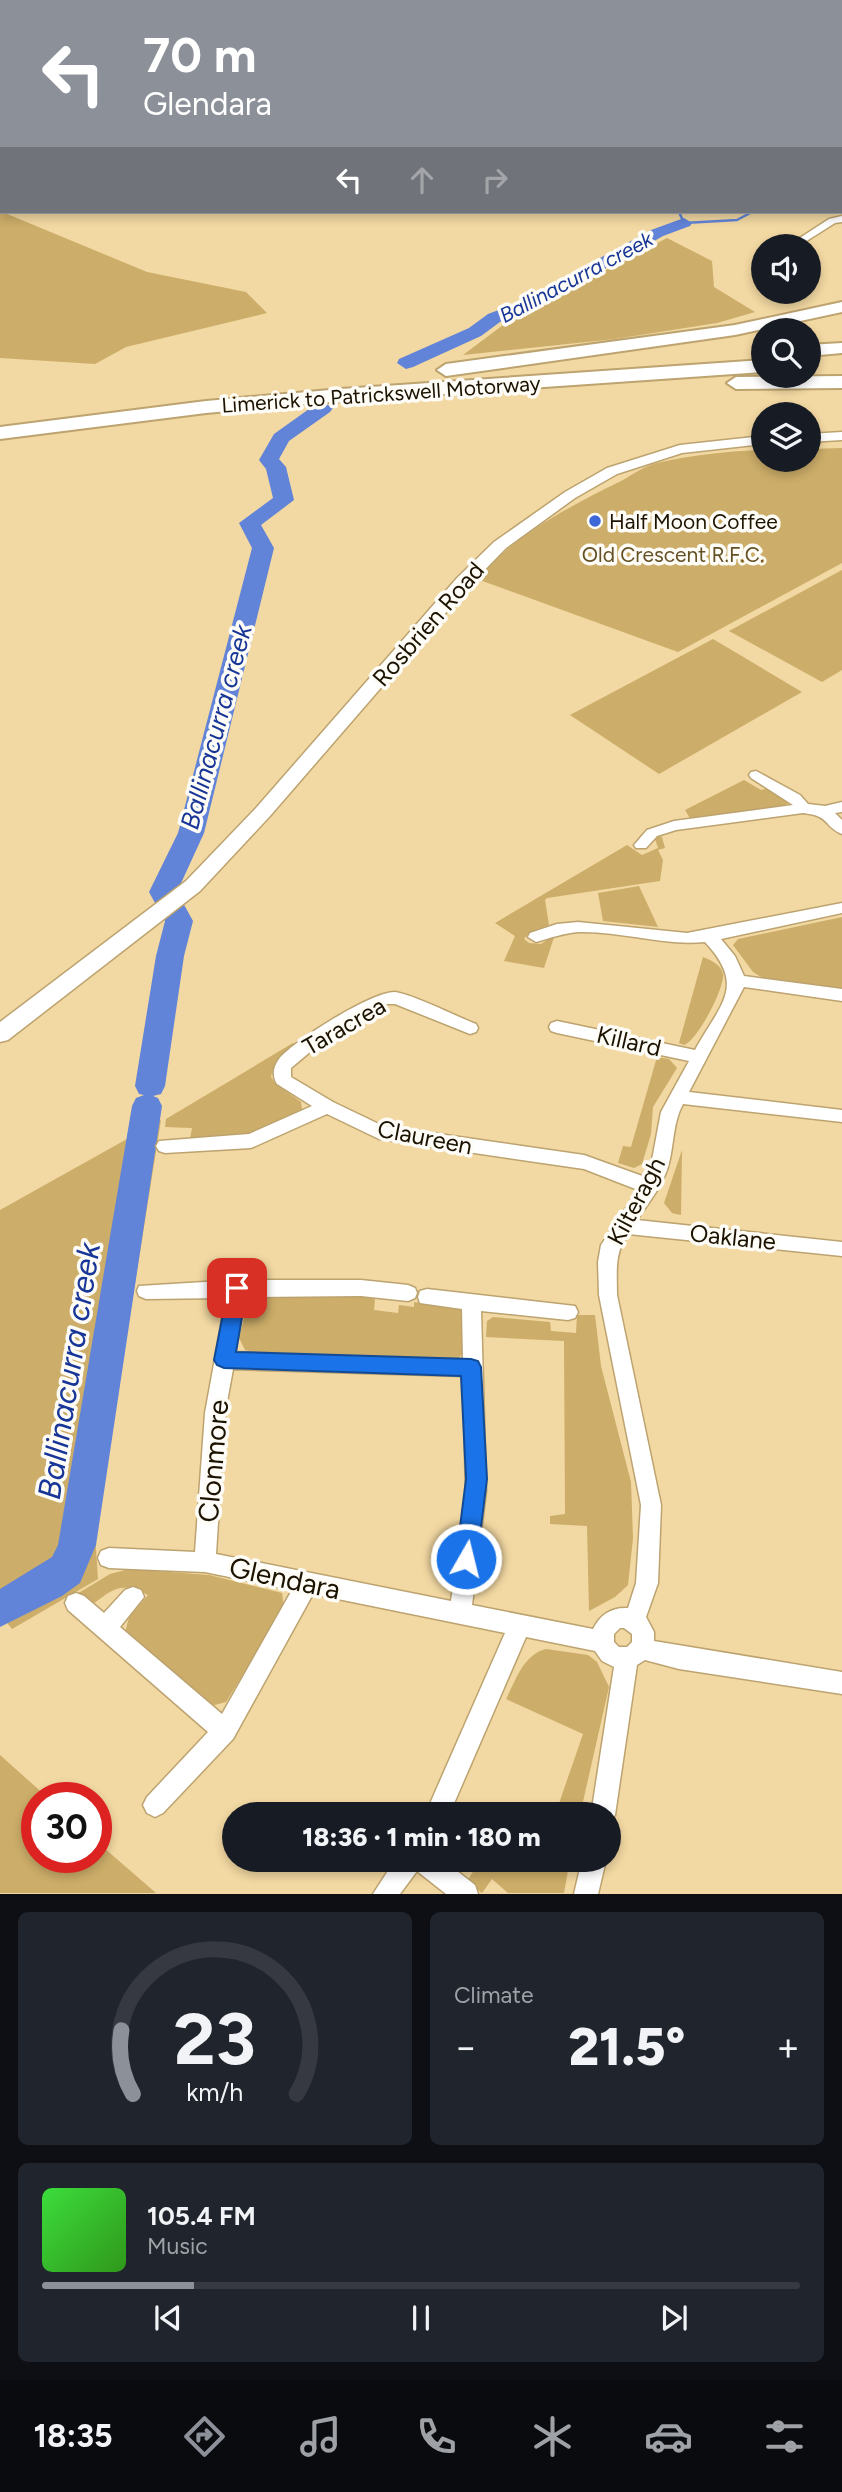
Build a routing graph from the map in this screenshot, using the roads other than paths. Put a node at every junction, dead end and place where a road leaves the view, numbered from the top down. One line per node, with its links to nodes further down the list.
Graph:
1 (842, 219): 2 (street)
2 (811, 234)
3 (842, 307): 10 (highway)
4 (842, 348): 5 (highway)
5 (821, 350)
6 (751, 355): 10 (highway, Limerick to Patrickswell Motorway)
7 (842, 360): 8 (highway)
8 (821, 362)
9 (751, 367): 12 (highway, Limerick to Patrickswell Motorway)
10 (446, 370): 13 (highway, Limerick to Patrickswell Motorway)
11 (842, 382): 12 (highway)
12 (499, 386): 14 (highway, Limerick to Patrickswell Motorway)
13 (0, 416)
14 (0, 433)
15 (842, 436): 16 (street)
16 (821, 437)
17 (751, 441): 31 (street, Rosbrien Road)
18 (756, 775): 20 (street)
19 (842, 807): 21 (street)
20 (803, 808): 21 (street); 23 (street)
21 (825, 811): 22 (street)
22 (842, 829)
23 (641, 845)
24 (842, 908): 25 (street)
25 (709, 936): 26 (street); 27 (street)
26 (536, 937)
27 (738, 981): 28 (street); 32 (street, Kilteragh)
28 (842, 995)
29 (557, 1027): 32 (street, Killard)
30 (470, 1028): 34 (street, Taracrea)
31 (0, 1034)
32 (700, 1057): 33 (street, Kilteragh)
33 (677, 1097): 35 (street); 37 (street, Kilteragh)
34 (327, 1107): 36 (street); 37 (street, Claureen)
35 (842, 1116)
36 (165, 1146)
37 (650, 1187): 38 (street, Kilteragh)
38 (623, 1226): 39 (street, Oaklane); 52 (street, Kilteragh)
39 (842, 1249)
40 (237, 1288): 41 (street); 42 (street); 44 (street, Clonmore)
41 (146, 1291)
42 (471, 1302): 43 (street); 45 (street)
43 (568, 1312)
44 (224, 1360): 45 (street); 47 (street, Clonmore)
45 (471, 1367): 51 (street)
46 (109, 1558): 47 (street, Glendara)
47 (205, 1562): 48 (street, Glendara)
48 (307, 1584): 51 (street, Glendara); 58 (street)
49 (133, 1597): 54 (street)
50 (76, 1602): 54 (street)
51 (460, 1613): 53 (street, Glendara)
52 (632, 1621): 55 (street); 56 (street)
53 (519, 1626): 55 (street, Glendara); 59 (street)
54 (105, 1628): 58 (street)
55 (603, 1642): 56 (street)
56 (634, 1653): 57 (street); 60 (street)
57 (842, 1683)
58 (225, 1731): 61 (street)
59 (443, 1802)
60 (605, 1802)
61 (155, 1805)
62 (401, 1872): 65 (street)
63 (438, 1872): 66 (street)
64 (591, 1872): 67 (street)
65 (385, 1894)
66 (466, 1894)
67 (586, 1894)

